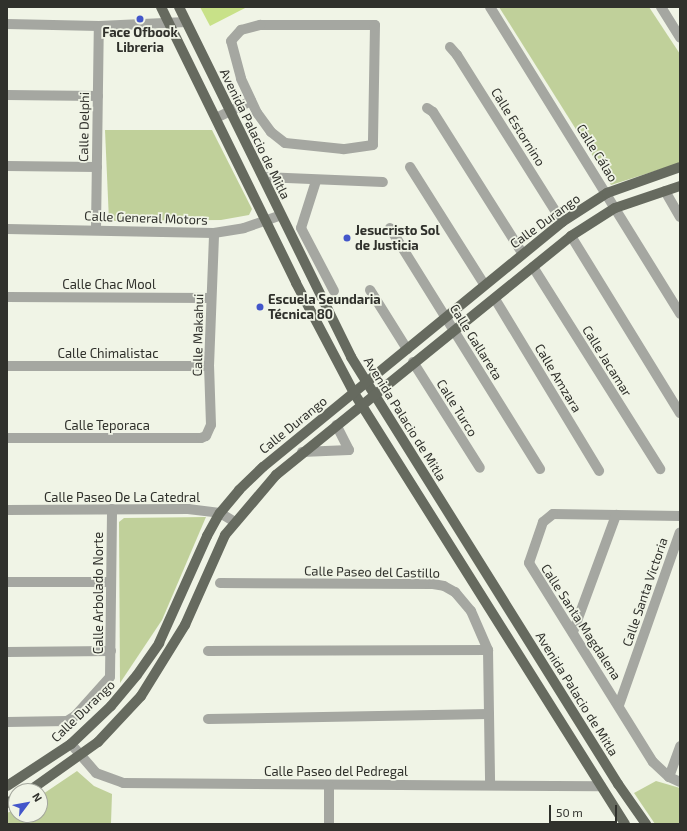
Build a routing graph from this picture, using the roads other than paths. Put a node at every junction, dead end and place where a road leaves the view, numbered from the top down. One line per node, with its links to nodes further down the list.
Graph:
1 (161, 7): 5 (main road)
2 (179, 7): 6 (main road, Avenida Palacio de Mitla)
3 (490, 7): 26 (street, Calle Cálao)
4 (661, 7): 9 (street)
5 (168, 22): 6 (street); 8 (street); 16 (main road)
6 (186, 22): 15 (main road, Avenida Palacio de Mitla)
7 (7, 24): 8 (street)
8 (99, 26): 12 (street, Calle Delphi)
9 (680, 37)
10 (450, 47): 31 (street, Calle Estornino)
11 (7, 95): 12 (street)
12 (98, 96): 18 (street, Calle Delphi)
13 (251, 101): 13 (street); 15 (street)
14 (427, 108): 38 (street)
15 (230, 111): 16 (street); 21 (main road, Avenida Palacio de Mitla)
16 (216, 118): 30 (main road)
17 (7, 166): 18 (street)
18 (97, 167): 33 (street, Calle Delphi)
19 (410, 167): 41 (street)
20 (680, 167): 26 (main road, Calle Durango)
21 (263, 178): 22 (street); 28 (main road, Avenida Palacio de Mitla)
22 (316, 181): 23 (street); 37 (street)
23 (383, 182)
24 (680, 186): 25 (main road, Calle Durango)
25 (664, 191): 27 (main road, Calle Durango); 29 (street)
26 (607, 193): 27 (street, Calle Cálao); 31 (main road, Calle Durango)
27 (615, 208): 36 (main road, Calle Durango); 47 (street, Calle Cálao)
28 (281, 215): 30 (street, Calle General Motors); 39 (main road, Avenida Palacio de Mitla)
29 (680, 217)
30 (266, 221): 35 (street, Calle General Motors); 55 (main road)
31 (562, 222): 38 (main road, Calle Durango)
32 (390, 228): 48 (street, Calle Gallareta)
33 (96, 229): 34 (street, Calle General Motors); 35 (street, Calle General Motors)
34 (7, 230)
35 (214, 233): 45 (street, Calle Makahui)
36 (571, 236): 40 (main road, Calle Durango); 58 (street)
37 (313, 252): 39 (street); 42 (street)
38 (522, 253): 41 (main road, Calle Durango)
39 (302, 257): 54 (main road, Avenida Palacio de Mitla)
40 (533, 267): 46 (main road, Calle Durango); 65 (street, Calle Jacamar)
41 (484, 284): 48 (main road, Calle Durango)
42 (334, 290)
43 (370, 290): 50 (street)
44 (7, 296): 45 (street, Calle Chac Mool)
45 (211, 298): 53 (street, Calle Makahui)
46 (494, 299): 49 (main road, Calle Durango); 66 (street, Calle Amzara)
47 (680, 314)
48 (446, 317): 49 (street, Calle Gallareta); 50 (main road, Calle Durango)
49 (454, 331): 51 (main road, Calle Durango); 64 (street, Calle Gallareta)
50 (407, 349): 54 (main road, Calle Durango)
51 (413, 362): 56 (main road, Calle Durango); 63 (street, Calle Turco)
52 (7, 366): 53 (street, Calle Chimalistac)
53 (209, 366): 60 (street, Calle Makahui)
54 (366, 382): 55 (main road, Calle Durango); 56 (main road, Avenida Palacio de Mitla)
55 (354, 393): 57 (main road); 69 (main road, Calle Durango)
56 (375, 394): 57 (main road, Calle Durango); 98 (main road, Avenida Palacio de Mitla)
57 (362, 404): 59 (main road, Calle Durango); 95 (main road)
58 (680, 413)
59 (336, 425): 62 (main road, Calle Durango); 62 (street)
60 (206, 436): 61 (street, Calle Teporaca)
61 (7, 438)
62 (302, 452): 72 (main road, Calle Durango)
63 (480, 468)
64 (540, 469)
65 (660, 469)
66 (599, 471)
67 (112, 509): 68 (street, Calle Paseo De La Catedral); 69 (street, Calle Paseo De La Catedral); 75 (street, Calle Arbolado Norte)
68 (7, 510)
69 (220, 513): 72 (street, Calle Paseo De La Catedral); 86 (main road, Calle Durango)
70 (616, 515): 71 (street, Calle Santa Magdalena); 77 (street); 77 (street, Calle Santa Magdalena)
71 (680, 516)
72 (235, 522): 88 (main road, Calle Durango)
73 (680, 532): 82 (street, Calle Santa Victoria)
74 (7, 582): 75 (street)
75 (112, 582): 79 (street, Calle Arbolado Norte)
76 (220, 583): 78 (street, Calle Paseo del Castillo)
77 (573, 632): 82 (street, Calle Santa Magdalena)
78 (488, 650): 80 (street); 83 (street, Calle Paseo del Castillo)
79 (111, 651): 81 (street); 85 (street, Calle Arbolado Norte)
80 (208, 651)
81 (7, 652)
82 (619, 705): 89 (street, Calle Santa Magdalena)
83 (489, 714): 84 (street); 92 (street, Calle Paseo del Castillo)
84 (208, 719)
85 (7, 722)
86 (71, 744): 88 (street, Calle Paseo del Pedregal); 94 (main road, Calle Durango)
87 (680, 746): 89 (street)
88 (80, 757): 91 (main road, Calle Durango); 93 (street, Calle Paseo del Pedregal)
89 (669, 776): 90 (street, Calle Santa Magdalena)
90 (680, 782)
91 (41, 783)
92 (490, 784): 93 (street, Calle Paseo del Pedregal); 95 (street, Calle Paseo del Pedregal)
93 (329, 785): 96 (street)
94 (7, 786)
95 (601, 786): 97 (main road)
96 (329, 824)
97 (625, 824)
98 (646, 824)

